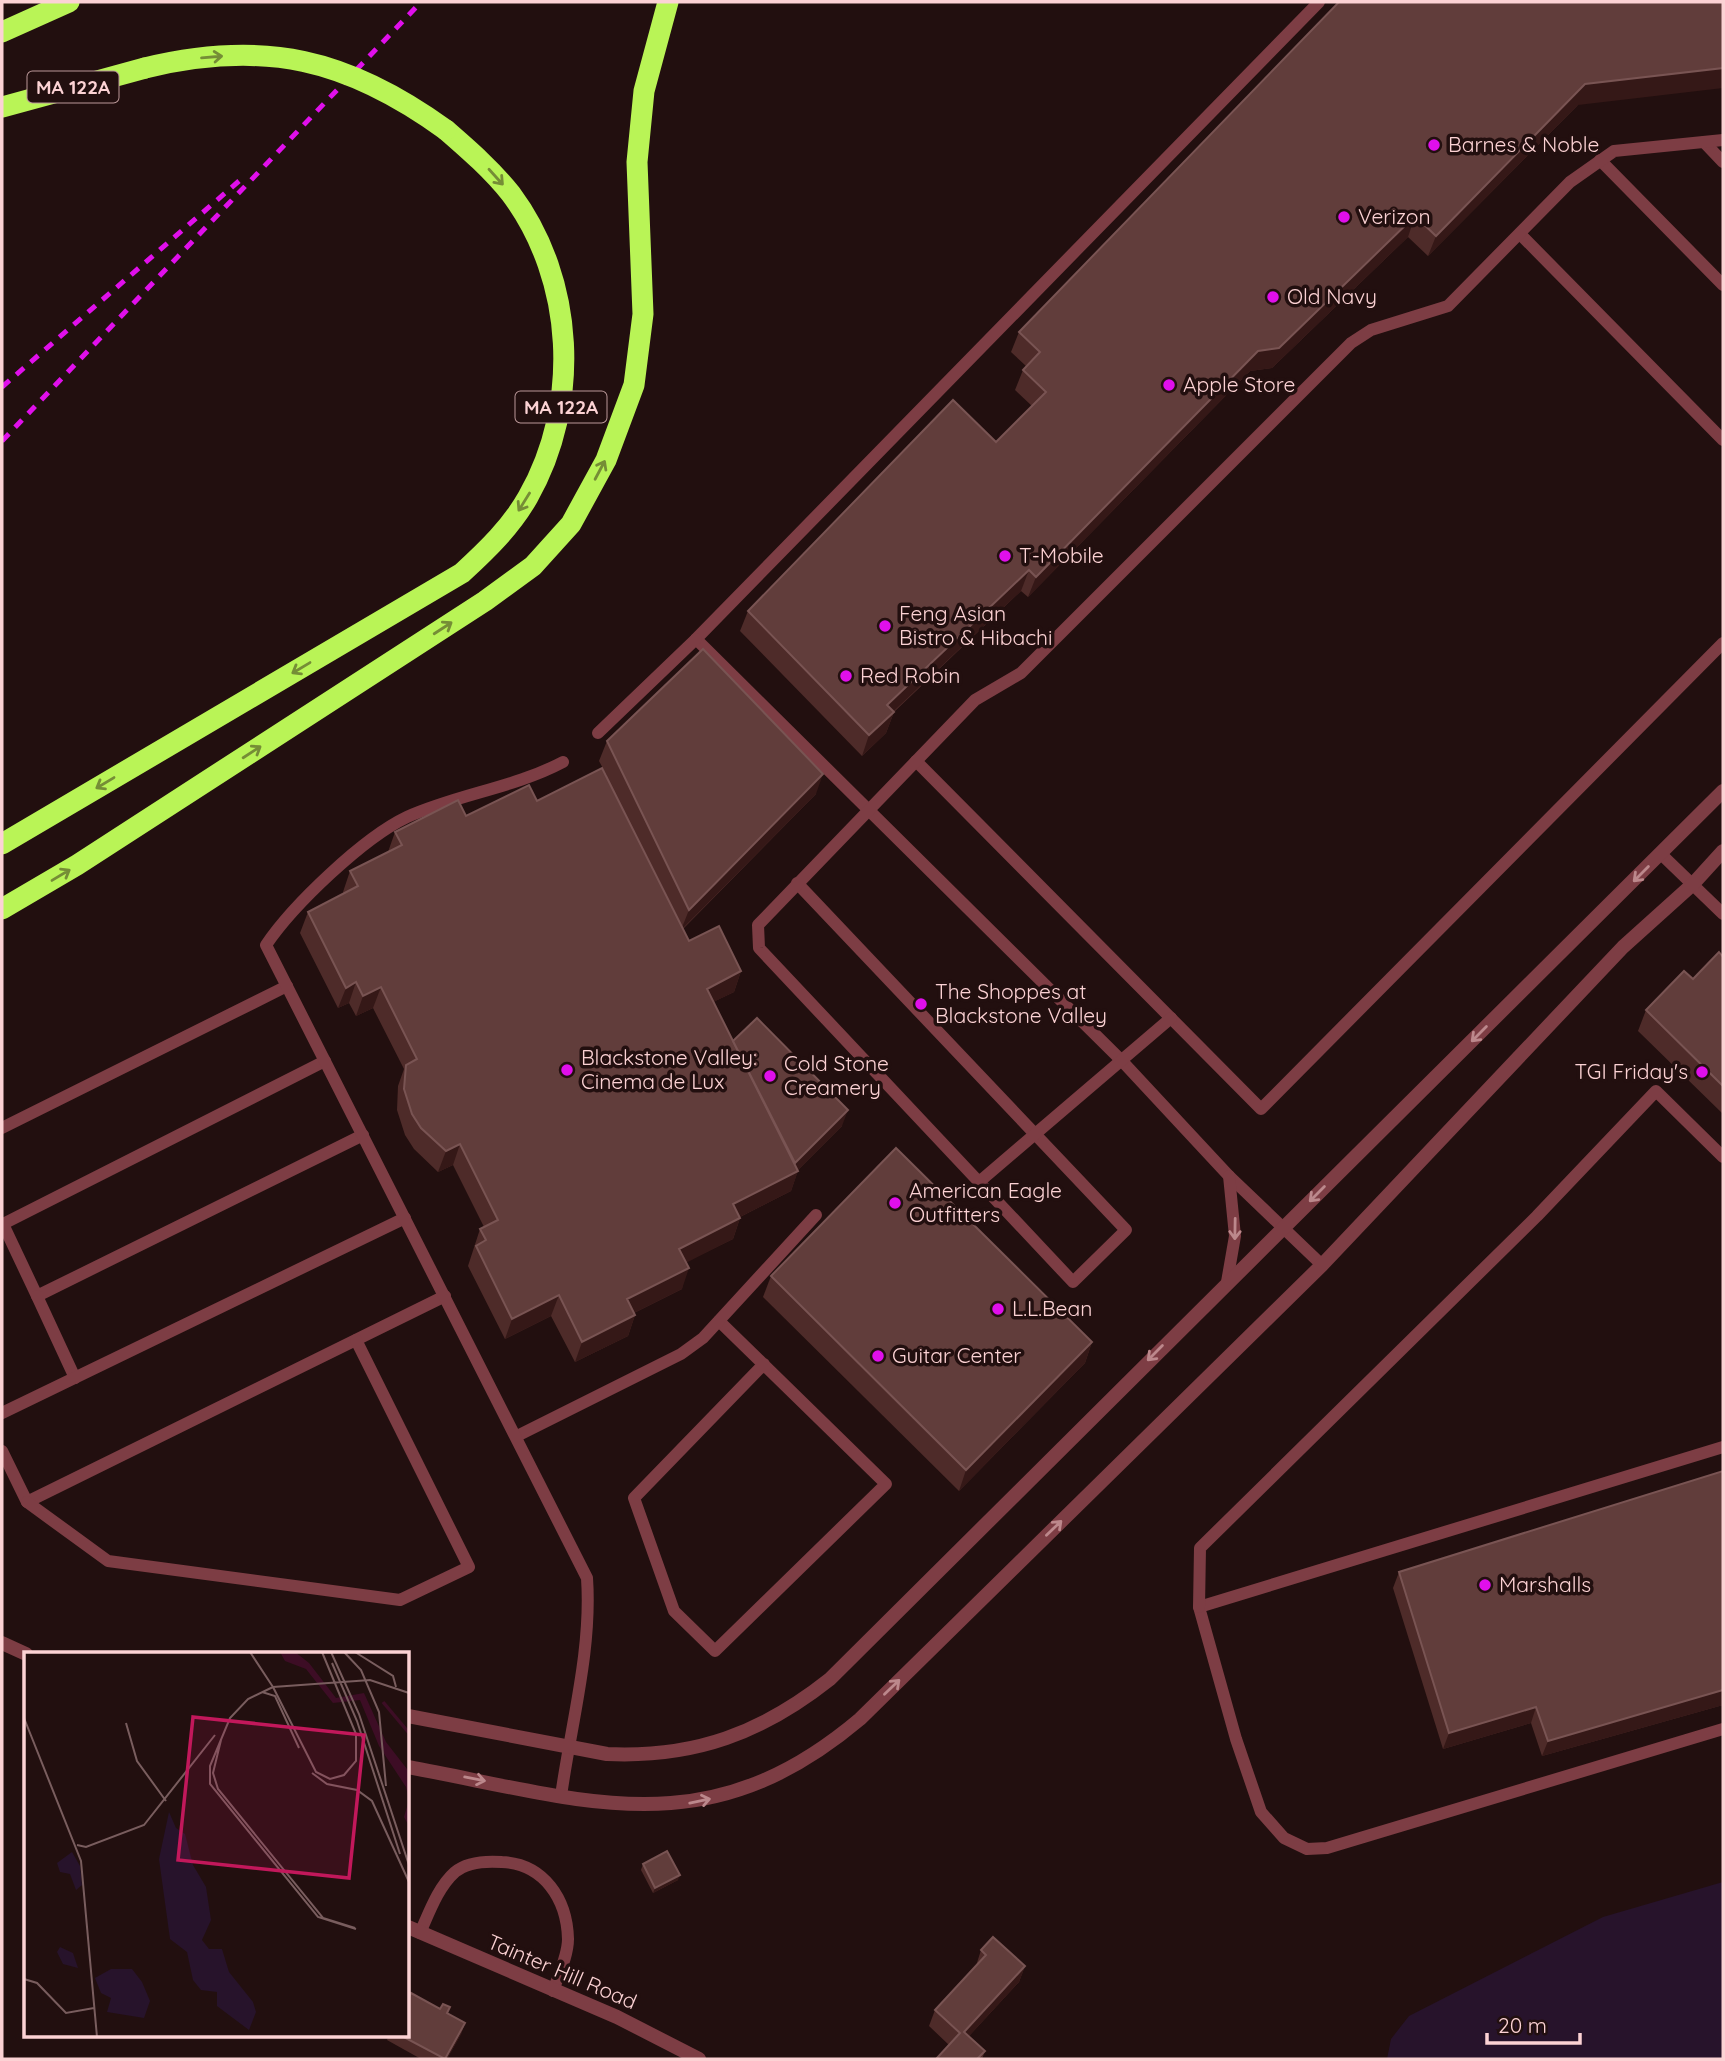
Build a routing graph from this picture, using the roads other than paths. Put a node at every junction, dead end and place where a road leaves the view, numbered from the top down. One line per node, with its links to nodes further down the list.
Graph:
1 (69, 2): 4 (highway)
2 (668, 2): 25 (highway, one-way to 2)
3 (1319, 2): 13 (lane)
4 (2, 32)
5 (2, 107): 20 (highway, MA 122A, one-way to 20, bridge)
6 (1723, 140): 7 (lane)
7 (1704, 142): 8 (lane); 9 (lane)
8 (1600, 160): 10 (lane); 11 (lane)
9 (1723, 162)
10 (1520, 234): 12 (lane); 16 (lane)
11 (1723, 285)
12 (1723, 440)
13 (696, 639): 15 (lane); 19 (lane)
14 (1723, 643): 28 (lane)
15 (598, 733)
16 (916, 761): 19 (lane); 28 (lane)
17 (563, 762): 27 (lane)
18 (1723, 791): 22 (street)
19 (867, 808): 23 (lane); 30 (lane)
20 (2, 844)
21 (1723, 851): 24 (street)
22 (1661, 854): 24 (lane); 40 (street, one-way to 40)
23 (797, 883): 33 (lane); 36 (lane)
24 (1693, 884): 26 (lane); 41 (street)
25 (2, 909)
26 (1723, 914)
27 (286, 986): 29 (lane); 31 (lane)
28 (1171, 1018): 30 (lane)
29 (325, 1061): 32 (lane); 39 (lane)
30 (1122, 1061): 33 (lane); 35 (lane)
31 (2, 1129)
32 (363, 1135): 38 (lane); 44 (lane)
33 (1036, 1135): 36 (lane); 36 (lane)
34 (1723, 1157): 54 (lane)
35 (1229, 1176): 40 (lane); 42 (lane, one-way to 42)
36 (979, 1182)
37 (816, 1215): 45 (lane)
38 (405, 1218): 43 (lane); 48 (lane)
39 (2, 1224): 44 (lane)
40 (1284, 1226): 41 (lane); 42 (street)
41 (1322, 1265): 61 (street, one-way to 41)
42 (1227, 1282): 59 (street, one-way to 59)
43 (445, 1296): 46 (lane); 50 (lane)
44 (37, 1297): 48 (lane)
45 (719, 1321): 47 (lane); 50 (lane)
46 (356, 1340): 53 (lane); 53 (lane)
47 (764, 1364): 47 (lane)
48 (75, 1378): 49 (lane)
49 (2, 1413)
50 (517, 1436): 59 (lane)
51 (1723, 1447): 54 (lane)
52 (2, 1451): 53 (lane)
53 (27, 1502)
54 (1199, 1607): 58 (lane)
55 (2, 1643): 56 (street)
56 (24, 1653)
57 (410, 1716): 59 (street)
58 (1723, 1729)
59 (568, 1747): 61 (lane)
60 (410, 1767): 61 (street, one-way to 61)
61 (561, 1796)
62 (414, 1930): 63 (street, Tainter Hill Road); 63 (lane)
63 (553, 1992): 64 (street, Tainter Hill Road)
64 (699, 2059)

